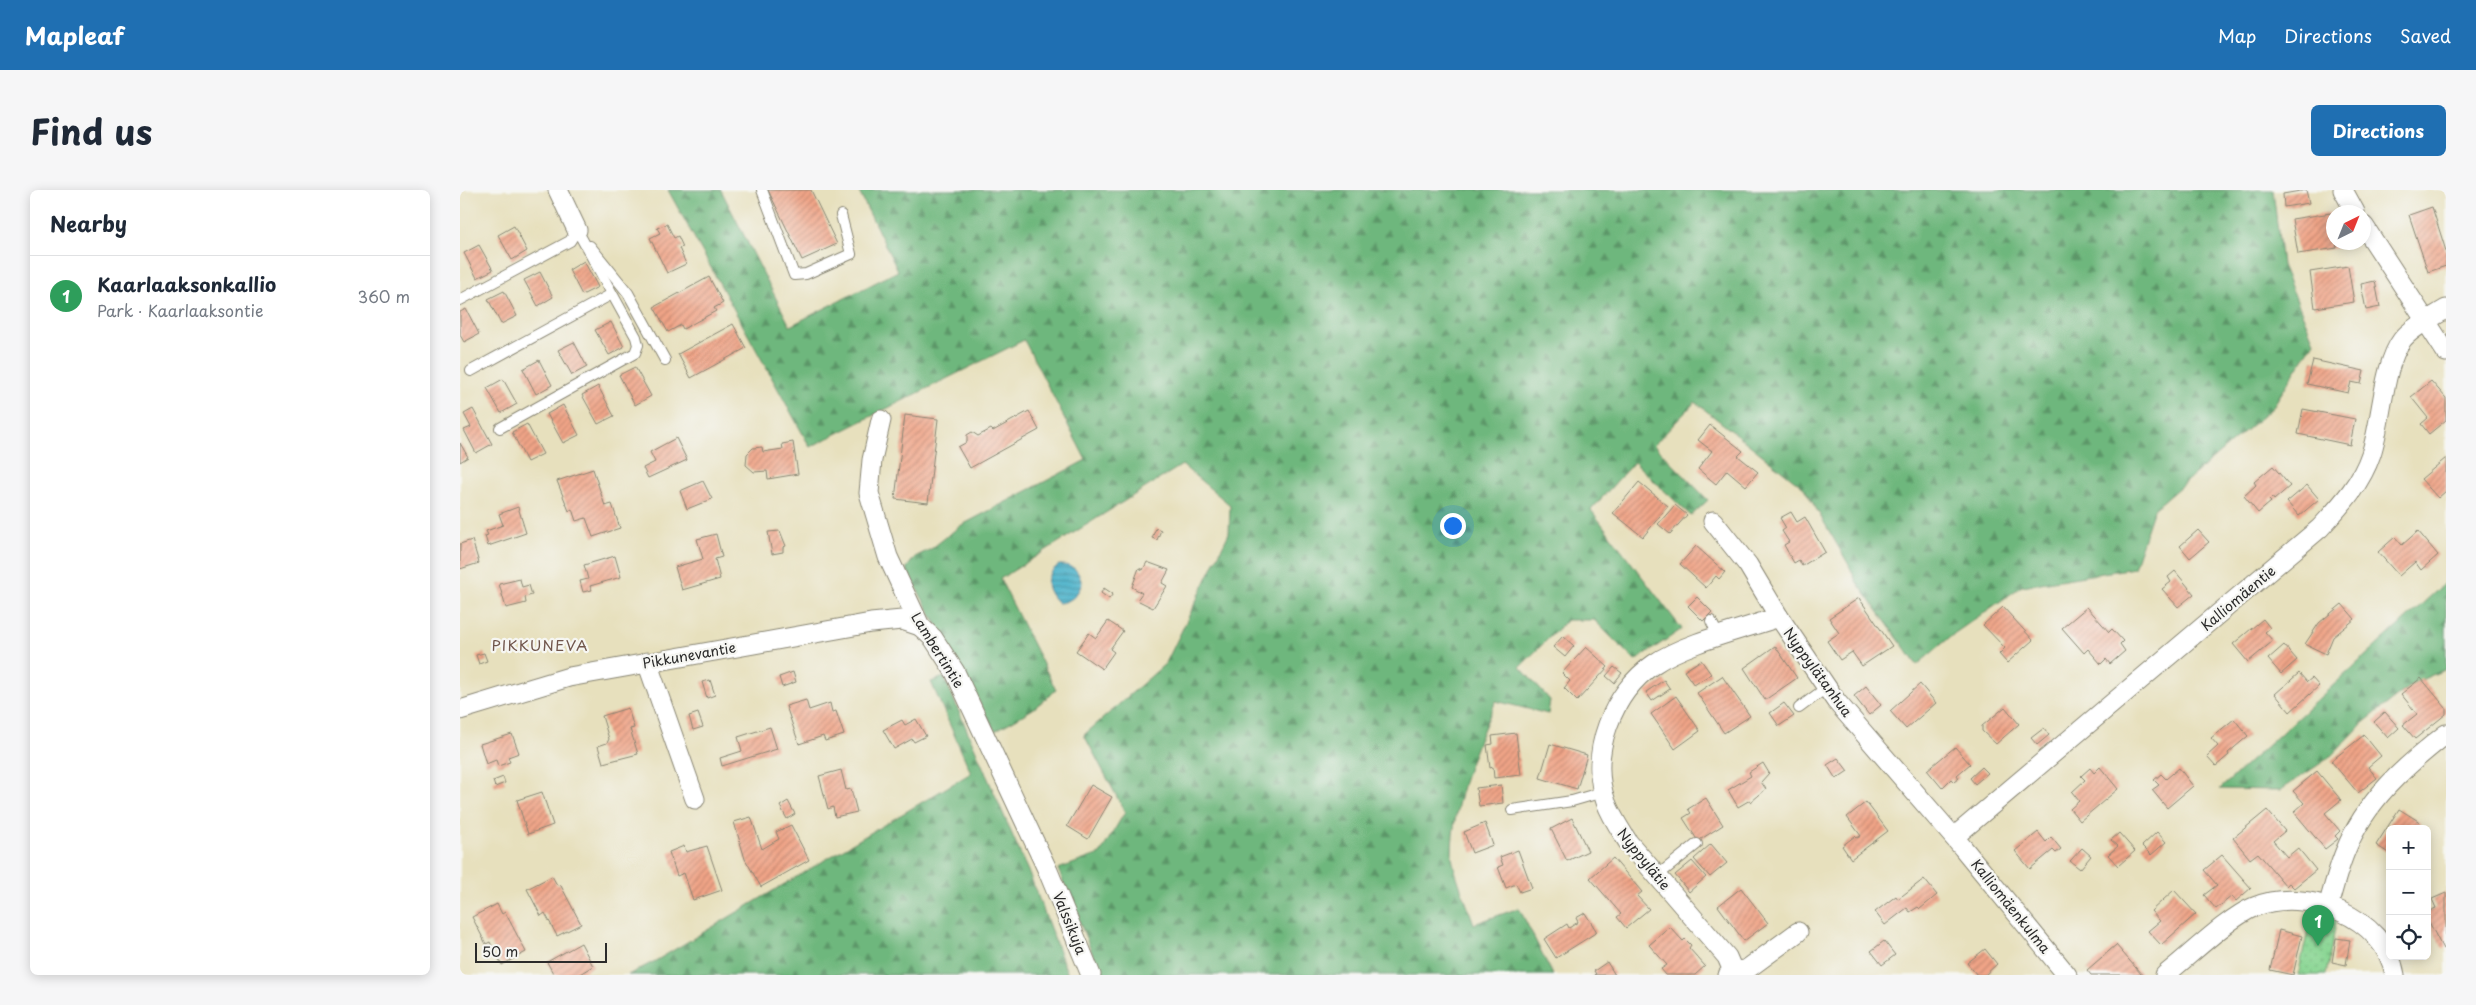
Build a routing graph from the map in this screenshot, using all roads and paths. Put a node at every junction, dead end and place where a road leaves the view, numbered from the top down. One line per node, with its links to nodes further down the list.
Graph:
1 (558, 190): 6 (street)
2 (762, 190): 5 (lane)
3 (2343, 190): 4 (street)
4 (2351, 205)
5 (841, 215)
6 (577, 230): 8 (lane); 9 (lane); 13 (lane)
7 (2371, 237): 11 (street)
8 (612, 294): 14 (lane); 16 (lane)
9 (460, 300)
10 (2446, 309): 11 (street, Kalliomäentie)
11 (2426, 322): 12 (street); 28 (street, Kalliomäentie)
12 (2446, 352)
13 (665, 360)
14 (471, 371)
15 (881, 420): 19 (street, Lambertintie)
16 (500, 428)
17 (1713, 521): 18 (street, Nyppylätanhua)
18 (1779, 617): 21 (street, Nyppylätanhua); 25 (street, Nyppylätie)
19 (920, 626): 20 (street, Pikkunevantie); 30 (street, Lambertintie)
20 (647, 662): 23 (street, Pikkunevantie); 26 (street)
21 (1826, 688): 22 (lane); 28 (street, Nyppylätanhua)
22 (1798, 708)
23 (460, 710)
24 (2446, 734): 32 (street)
25 (1603, 792): 27 (lane); 31 (street, Nyppylätie)
26 (695, 799)
27 (1512, 810)
28 (1954, 837): 36 (street, Kalliomäenkulma)
29 (1697, 844): 31 (lane)
30 (1048, 871): 35 (street, Valssikuja)
31 (1657, 876): 34 (street, Nyppylätie)
32 (2328, 907): 37 (street); 38 (street)
33 (1798, 932): 34 (street)
34 (1730, 973)
35 (1091, 975)
36 (2067, 975)
37 (2165, 975)
38 (2395, 975)

